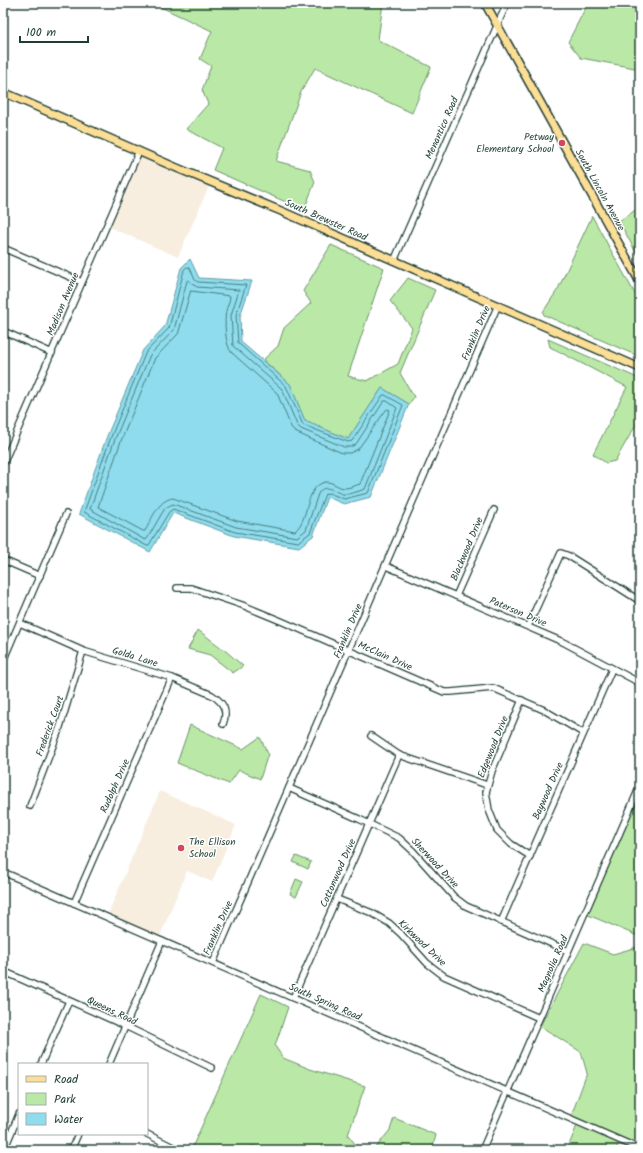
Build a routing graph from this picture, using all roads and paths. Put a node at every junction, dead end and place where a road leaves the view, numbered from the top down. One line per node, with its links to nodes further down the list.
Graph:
1 (485, 3): 3 (main road, South Lincoln Avenue)
2 (506, 3): 3 (street, Menantico Road)
3 (497, 26): 7 (street, Menantico Road); 9 (main road, South Lincoln Avenue)
4 (3, 92): 5 (main road, South Brewster Road)
5 (139, 151): 7 (main road, South Brewster Road); 8 (street, Madison Avenue)
6 (3, 248): 8 (street)
7 (394, 261): 10 (main road, South Brewster Road)
8 (82, 282): 12 (street, Madison Avenue)
9 (640, 282)
10 (498, 305): 13 (main road, South Brewster Road); 18 (street, Franklin Drive)
11 (3, 331): 12 (street)
12 (52, 353): 14 (street, Madison Avenue)
13 (640, 368)
14 (3, 464)
15 (494, 510): 21 (street, Blackwood Drive)
16 (66, 514): 19 (street)
17 (3, 560): 19 (street)
18 (386, 566): 21 (street, Paterson Drive); 25 (street, Franklin Drive)
19 (40, 576): 23 (street)
20 (177, 588): 25 (street, McClain Drive)
21 (456, 596): 24 (street, Paterson Drive)
22 (640, 601): 24 (street)
23 (20, 623): 26 (street, Golda Lane); 27 (street)
24 (528, 626): 28 (street, Paterson Drive)
25 (349, 650): 31 (street, McClain Drive); 38 (street, Franklin Drive)
26 (83, 651): 29 (street, Golda Lane); 39 (street, Frederick Court)
27 (3, 661)
28 (612, 669): 30 (street, Paterson Drive); 33 (street, Baywood Drive)
29 (172, 678): 32 (street, Golda Lane); 44 (street, Rudolph Drive)
30 (640, 683)
31 (522, 700): 33 (street, McClain Drive); 36 (street, Edgewood Drive)
32 (223, 724)
33 (583, 733): 41 (street, Baywood Drive)
34 (371, 736): 35 (street)
35 (399, 755): 36 (street); 40 (street, Cottonwood Drive)
36 (488, 784): 41 (street, Edgewood Drive)
37 (640, 786): 47 (street, Magnolia Road)
38 (289, 788): 40 (street, Sherwood Drive); 48 (street, Franklin Drive)
39 (30, 806)
40 (369, 824): 43 (street, Cottonwood Drive); 45 (street, Sherwood Drive)
41 (530, 856): 45 (street, Baywood Drive)
42 (3, 872): 44 (street, South Spring Road)
43 (337, 899): 50 (street, Cottonwood Drive); 52 (street, Kirkwood Drive)
44 (74, 903): 46 (street, South Spring Road)
45 (501, 922): 47 (street, Sherwood Drive)
46 (162, 941): 48 (street, South Spring Road); 53 (street)
47 (568, 951): 52 (street, Magnolia Road)
48 (213, 963): 50 (street, South Spring Road)
49 (3, 972): 51 (street, Queens Road)
50 (293, 998): 57 (street, South Spring Road)
51 (69, 1001): 53 (street, Queens Road); 54 (street)
52 (539, 1018): 57 (street, Magnolia Road)
53 (125, 1026): 55 (street); 56 (street, Queens Road)
54 (41, 1063)
55 (109, 1063)
56 (212, 1068)
57 (507, 1091): 64 (street, Magnolia Road); 65 (street, South Spring Road)
58 (18, 1116): 61 (street)
59 (148, 1134): 63 (street)
60 (78, 1135): 62 (street)
61 (4, 1150)
62 (71, 1150)
63 (179, 1150)
64 (482, 1150)
65 (640, 1150)

